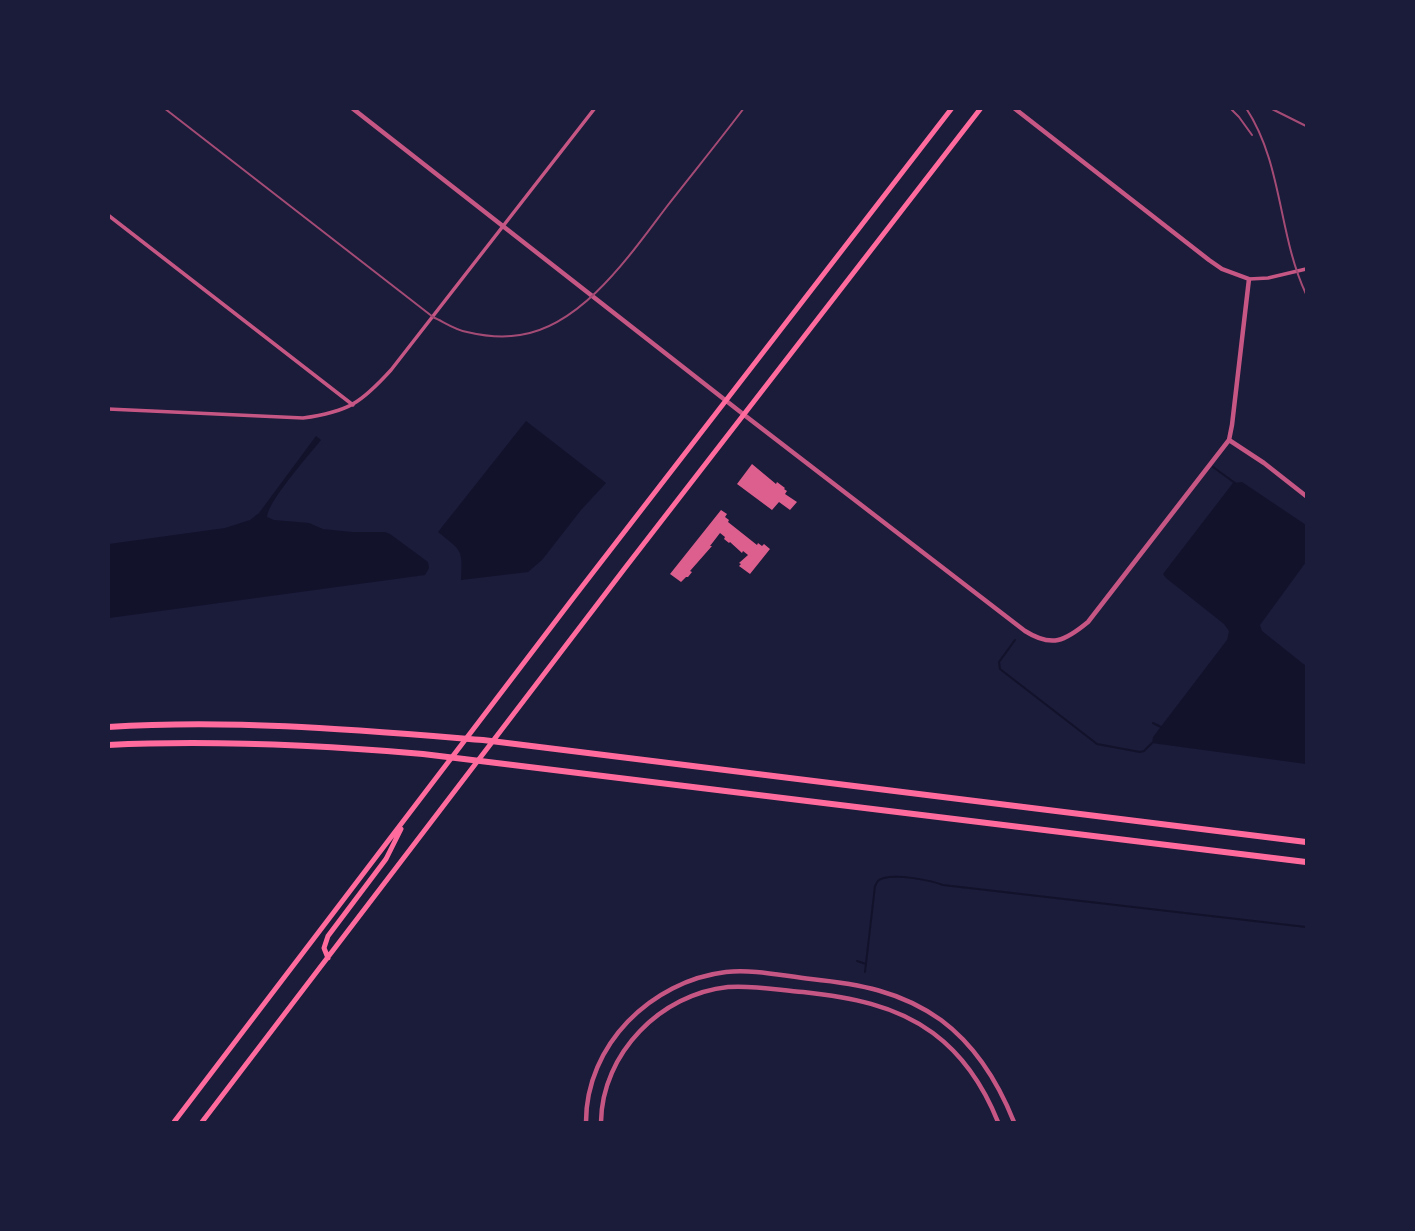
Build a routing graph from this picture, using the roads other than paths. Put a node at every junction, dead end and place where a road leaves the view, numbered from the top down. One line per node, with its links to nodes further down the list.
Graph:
1 (352, 108): 7 (street)
2 (595, 108): 7 (street)
3 (953, 108): 10 (main road)
4 (981, 108): 13 (main road)
5 (1014, 108): 9 (street)
6 (108, 215): 11 (street)
7 (504, 226): 10 (street); 11 (street)
8 (1307, 269): 9 (street)
9 (1249, 279): 14 (street)
10 (726, 400): 13 (street); 18 (main road)
11 (353, 405): 12 (street)
12 (108, 409)
13 (743, 414): 14 (street); 21 (main road)
14 (1229, 440): 15 (street)
15 (1307, 496)
16 (108, 727): 19 (highway)
17 (108, 745): 20 (highway)
18 (407, 817): 21 (main road); 22 (main road)
19 (1307, 842)
20 (1307, 862)
21 (328, 958): 23 (main road)
22 (173, 1122)
23 (202, 1122)
24 (586, 1122): 27 (street)
25 (601, 1122): 26 (street)
26 (998, 1122)
27 (1014, 1122)

